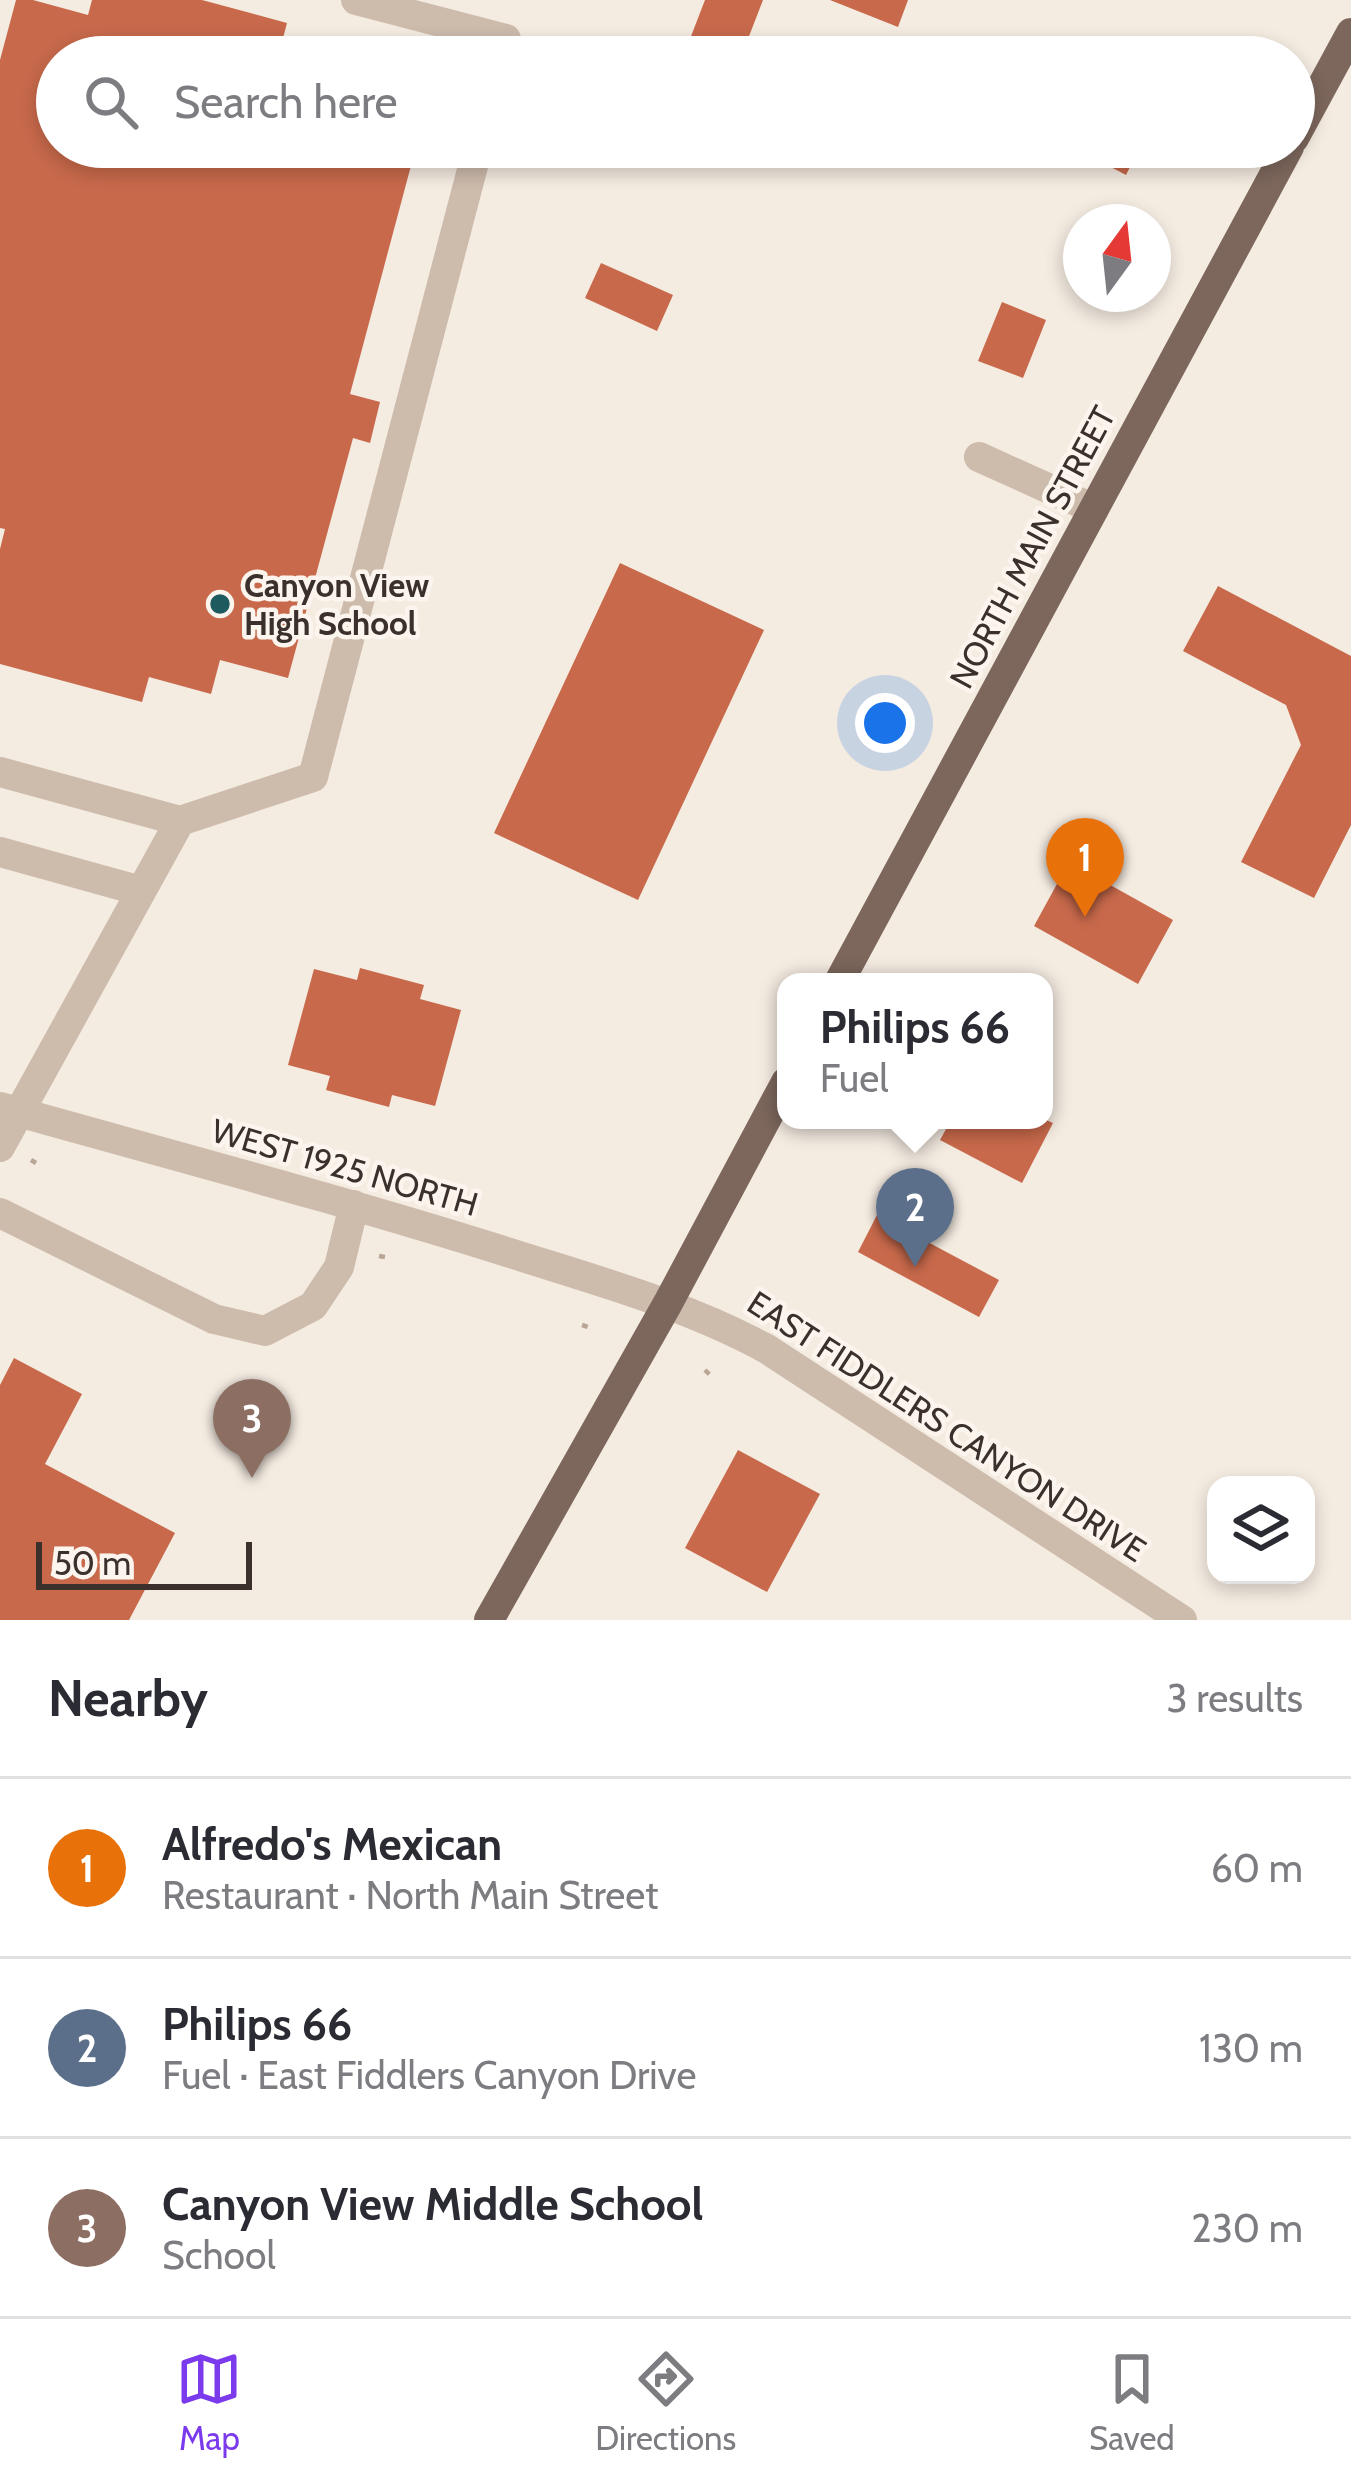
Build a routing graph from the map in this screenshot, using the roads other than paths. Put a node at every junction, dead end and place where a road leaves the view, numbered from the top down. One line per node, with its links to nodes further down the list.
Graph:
1 (356, 0): 3 (street)
2 (1351, 32): 4 (main road)
3 (494, 36)
4 (1315, 99)
5 (472, 168): 10 (street)
6 (1278, 168): 8 (main road, NORTH MAIN STREET)
7 (979, 458): 8 (street)
8 (1094, 509): 13 (main road, NORTH MAIN STREET)
9 (0, 772): 10 (street)
10 (180, 821): 12 (street)
11 (0, 852): 12 (street)
12 (141, 891): 15 (street)
13 (844, 973)
14 (777, 1099): 19 (main road)
15 (9, 1110): 16 (street); 17 (street, WEST 1925 NORTH)
16 (0, 1147)
17 (354, 1204): 18 (street); 19 (street, WEST 1925 NORTH)
18 (0, 1213)
19 (668, 1303): 20 (main road); 21 (street, EAST FIDDLERS CANYON DRIVE)
20 (489, 1620)
21 (1182, 1620)

